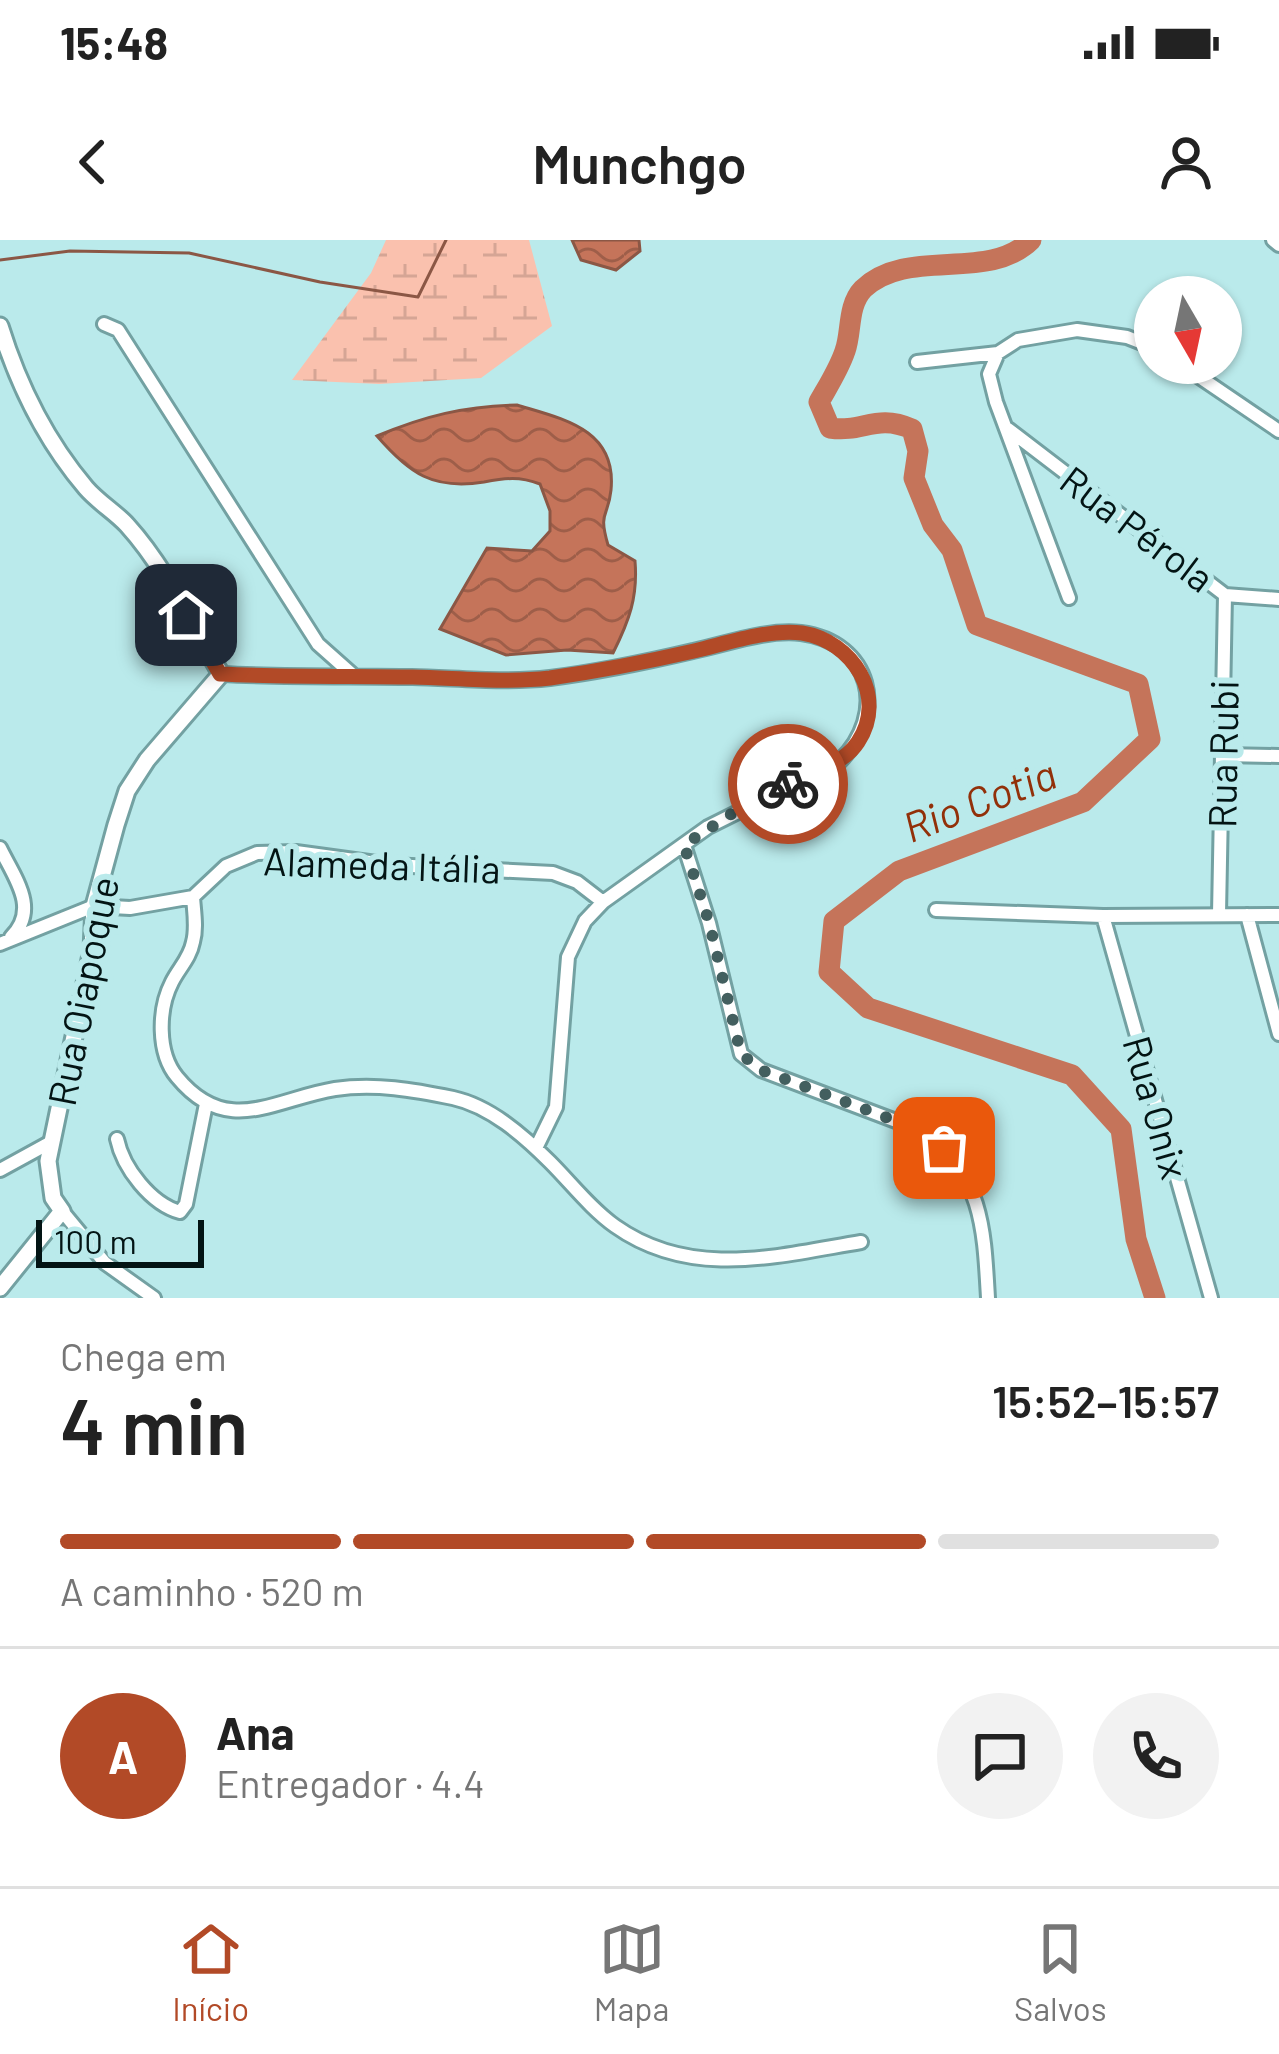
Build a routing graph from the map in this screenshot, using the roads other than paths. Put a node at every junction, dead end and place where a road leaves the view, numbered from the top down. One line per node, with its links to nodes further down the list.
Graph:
1 (104, 324): 13 (street)
2 (0, 326): 12 (street)
3 (1134, 340): 4 (street)
4 (998, 353): 5 (street); 7 (street)
5 (916, 362)
6 (1210, 384): 8 (street)
7 (1008, 429): 9 (street, Rua Pérola); 10 (street)
8 (1279, 430)
9 (1226, 595): 11 (street, Rua Pérola); 14 (street, Rua Rubi)
10 (1070, 598)
11 (1279, 598)
12 (220, 674): 13 (street); 20 (street, Rua Oiapoque)
13 (355, 676): 16 (street)
14 (1222, 755): 15 (street); 22 (street, Rua Rubi)
15 (1279, 756)
16 (684, 845): 19 (street); 37 (street)
17 (0, 848): 26 (street)
18 (193, 897): 19 (street, Alameda Itália); 20 (street, Alameda Itália); 28 (street)
19 (603, 902): 31 (street)
20 (94, 906): 26 (street); 30 (street, Rua Oiapoque)
21 (936, 910): 25 (street)
22 (1220, 914): 23 (street); 25 (street)
23 (1247, 915): 24 (street); 27 (street)
24 (1279, 915)
25 (1103, 916): 38 (street, Rua Onix)
26 (3, 943)
27 (1279, 1034)
28 (206, 1105): 29 (street); 31 (street)
29 (117, 1139)
30 (54, 1141): 32 (street); 33 (street, Rua Oiapoque)
31 (536, 1148): 34 (street)
32 (0, 1170)
33 (62, 1211): 35 (street); 36 (street, Rua Oiapoque)
34 (862, 1242)
35 (0, 1288)
36 (154, 1298)
37 (988, 1298)
38 (1211, 1298)

